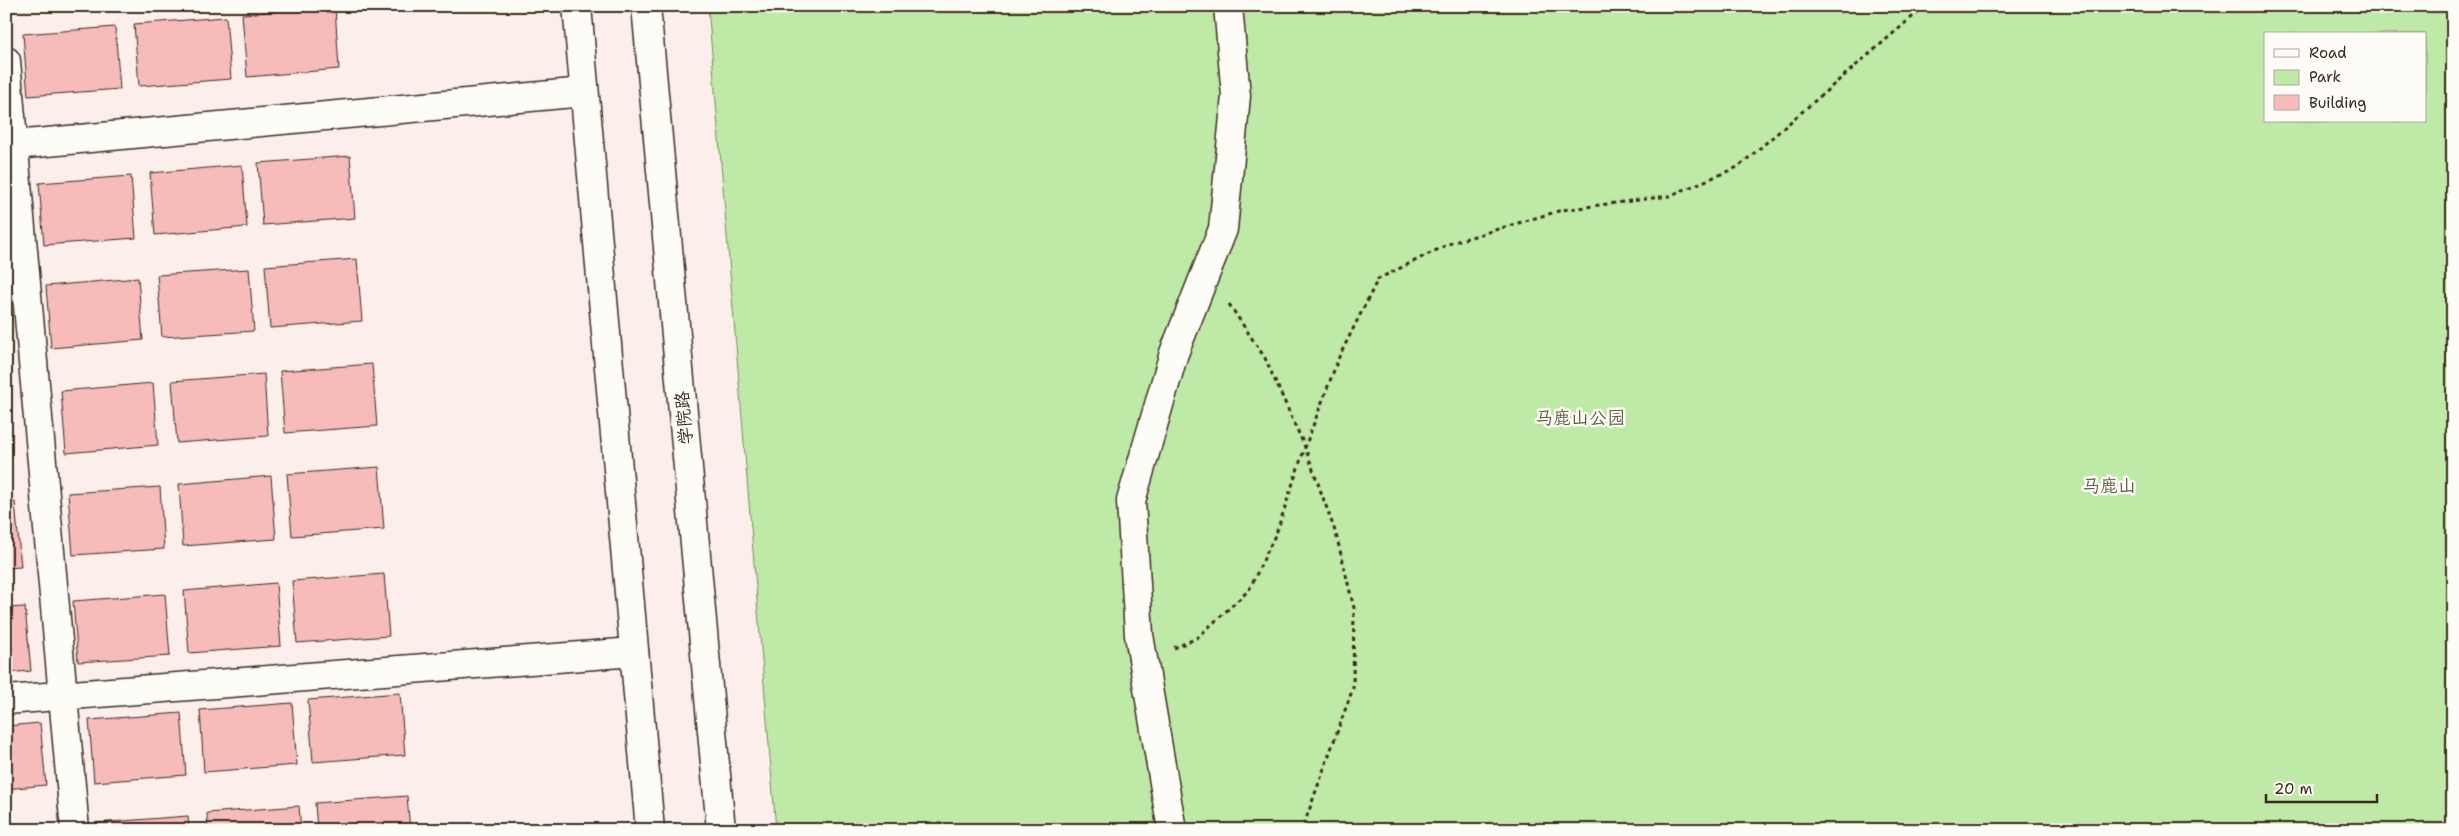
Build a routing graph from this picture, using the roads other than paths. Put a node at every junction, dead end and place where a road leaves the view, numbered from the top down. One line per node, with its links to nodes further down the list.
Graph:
1 (577, 6): 5 (street)
2 (646, 6): 12 (street, 学院路)
3 (1228, 6): 13 (street)
4 (6, 61): 6 (street)
5 (584, 92): 6 (street); 7 (street)
6 (15, 145): 8 (street)
7 (634, 652): 8 (street); 11 (street)
8 (63, 695): 9 (street); 10 (street)
9 (6, 700)
10 (75, 830)
11 (650, 830)
12 (721, 830)
13 (1172, 830)

